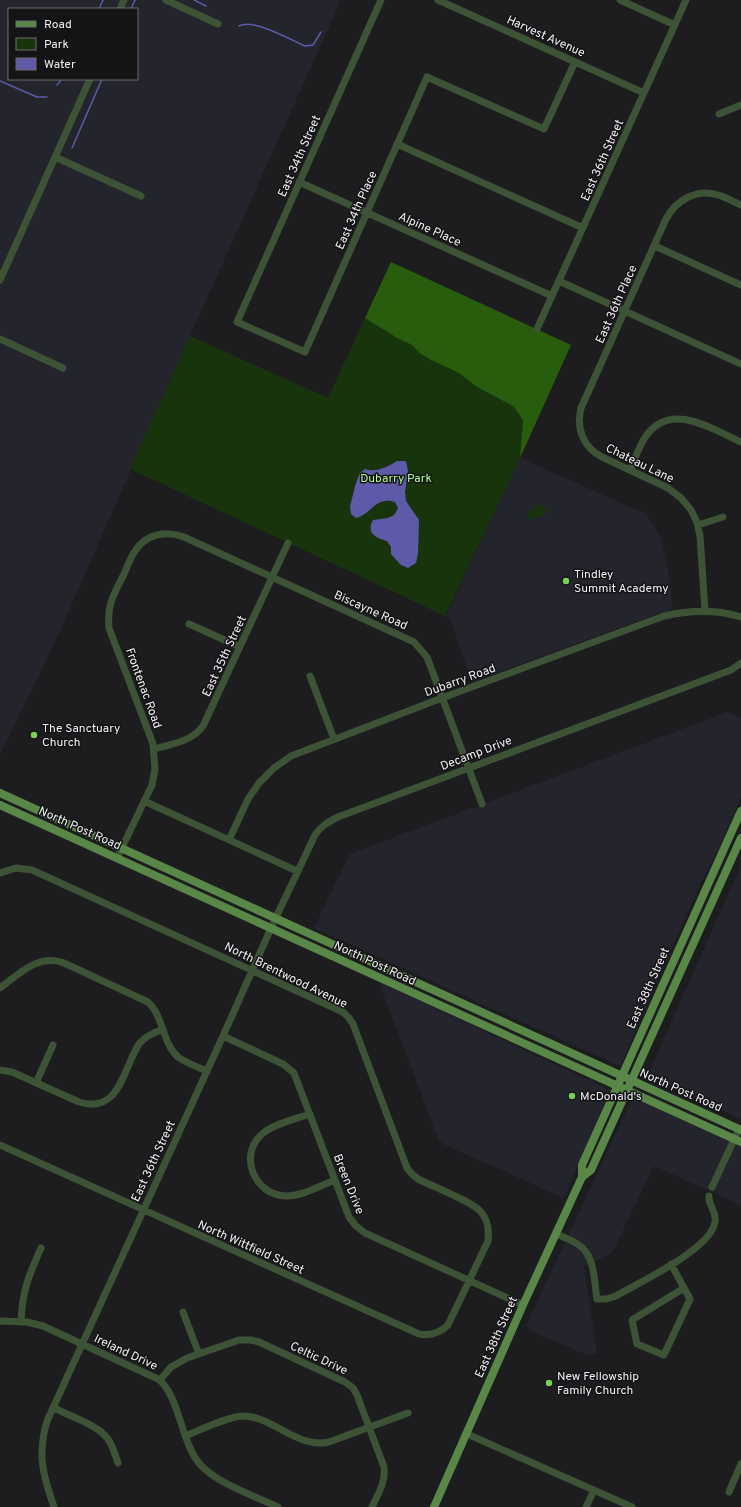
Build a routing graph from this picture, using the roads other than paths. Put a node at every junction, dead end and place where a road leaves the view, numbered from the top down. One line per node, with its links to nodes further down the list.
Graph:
1 (166, 0): 6 (street)
2 (381, 0): 15 (street, East 34th Street)
3 (438, 0): 8 (street, Harvest Avenue)
4 (620, 0): 7 (street)
5 (686, 0): 7 (street, East 36th Street)
6 (218, 24)
7 (675, 25): 10 (street, East 36th Street)
8 (575, 62): 10 (street, Harvest Avenue); 13 (street, East 34th Place)
9 (90, 80): 14 (street)
10 (644, 93): 19 (street, East 36th Street)
11 (741, 105): 12 (street)
12 (719, 114)
13 (397, 144): 18 (street, East 34th Place); 19 (street)
14 (55, 157): 16 (street); 21 (street)
15 (299, 182): 18 (street, Alpine Place); 28 (street, East 34th Street)
16 (141, 196)
17 (741, 205): 20 (street, East 36th Place)
18 (367, 212): 24 (street, Alpine Place); 28 (street, East 34th Place)
19 (583, 228): 22 (street, East 36th Street)
20 (655, 246): 23 (street); 25 (street, East 36th Place)
21 (0, 280)
22 (559, 281): 24 (street, East 36th Street); 25 (street)
23 (741, 285)
24 (552, 296): 26 (street, East 36th Street)
25 (625, 311): 29 (street); 31 (street, East 36th Place)
26 (537, 329)
27 (0, 339): 30 (street)
28 (305, 352)
29 (741, 364)
30 (63, 368)
31 (579, 428): 33 (street, Chateau Lane)
32 (741, 442): 33 (street)
33 (630, 470): 35 (street, Chateau Lane)
34 (723, 517): 35 (street)
35 (698, 525): 39 (street, Chateau Lane)
36 (156, 535): 38 (street, Biscayne Road); 47 (street, Frontenac Road)
37 (288, 543): 38 (street, East 35th Street)
38 (272, 577): 42 (street, East 35th Street); 45 (street, Biscayne Road)
39 (705, 611): 40 (street, Dubarry Road); 45 (street, Dubarry Road)
40 (741, 617)
41 (189, 624): 42 (street)
42 (240, 647): 47 (street, East 35th Street)
43 (741, 663): 48 (street, Decamp Drive)
44 (310, 676): 46 (street)
45 (442, 698): 46 (street, Dubarry Road); 48 (street, Biscayne Road)
46 (334, 740): 55 (street, Dubarry Road)
47 (154, 749): 50 (street, Frontenac Road)
48 (468, 768): 51 (street, Biscayne Road); 58 (street, Decamp Drive)
49 (0, 793): 56 (main road, North Post Road)
50 (144, 801): 55 (street); 56 (street, Frontenac Road)
51 (482, 804)
52 (0, 805): 57 (main road, North Post Road)
53 (740, 817): 68 (main road, East 38th Street)
54 (741, 838): 69 (main road, East 38th Street)
55 (230, 840): 58 (street)
56 (122, 849): 57 (street, Frontenac Road); 60 (main road, North Post Road)
57 (117, 858): 60 (main road, North Post Road)
58 (297, 871): 60 (street, Decamp Drive)
59 (3, 872): 61 (street, North Brentwood Avenue)
60 (273, 923): 61 (street, East 36th Street); 68 (main road, North Post Road); 71 (main road, North Post Road)
61 (252, 971): 64 (street, East 36th Street); 85 (street, North Brentwood Avenue)
62 (0, 988): 63 (street)
63 (163, 1029): 67 (street); 70 (street)
64 (223, 1036): 67 (street, East 36th Street); 73 (street, Breen Drive)
65 (53, 1045): 70 (street)
66 (0, 1070): 70 (street)
67 (207, 1071): 81 (street, East 36th Street)
68 (622, 1076): 69 (main road, North Post Road); 71 (main road, East 38th Street)
69 (632, 1081): 72 (main road, East 38th Street); 74 (main road, North Post Road)
70 (36, 1083)
71 (618, 1086): 72 (main road, North Post Road); 77 (main road, East 38th Street)
72 (628, 1091): 75 (main road, North Post Road); 77 (main road, East 38th Street)
73 (310, 1114): 78 (street, Breen Drive); 78 (street)
74 (740, 1129): 75 (street)
75 (738, 1140): 79 (street)
76 (0, 1145): 81 (street, North Wittfield Street)
77 (582, 1177): 82 (main road, East 38th Street)
78 (335, 1180): 85 (street, Breen Drive)
79 (712, 1187)
80 (708, 1196): 84 (street)
81 (143, 1210): 85 (street, North Wittfield Street); 91 (street, East 36th Street)
82 (556, 1234): 84 (street); 87 (main road, East 38th Street)
83 (42, 1248): 90 (street)
84 (671, 1264): 86 (street)
85 (470, 1281): 87 (street, Breen Drive)
86 (684, 1288): 86 (street)
87 (523, 1305): 97 (main road, East 38th Street)
88 (183, 1312): 92 (street)
89 (0, 1321): 90 (street, Ireland Drive)
90 (21, 1322): 91 (street, Ireland Drive)
91 (83, 1344): 93 (street, Ireland Drive); 94 (street, East 36th Street)
92 (199, 1354): 93 (street, Celtic Drive); 96 (street, Celtic Drive)
93 (160, 1380): 98 (street, Ireland Drive)
94 (54, 1408): 99 (street); 103 (street)
95 (408, 1414): 96 (street)
96 (369, 1427): 98 (street); 105 (street, Celtic Drive)
97 (467, 1434): 101 (street); 106 (main road, East 38th Street)
98 (185, 1436): 104 (street, Ireland Drive)
99 (118, 1463)
100 (741, 1464): 102 (street)
101 (594, 1490): 107 (street); 108 (street)
102 (728, 1492)
103 (54, 1507)
104 (278, 1507)
105 (372, 1507)
106 (434, 1507)
107 (586, 1507)
108 (632, 1507)

